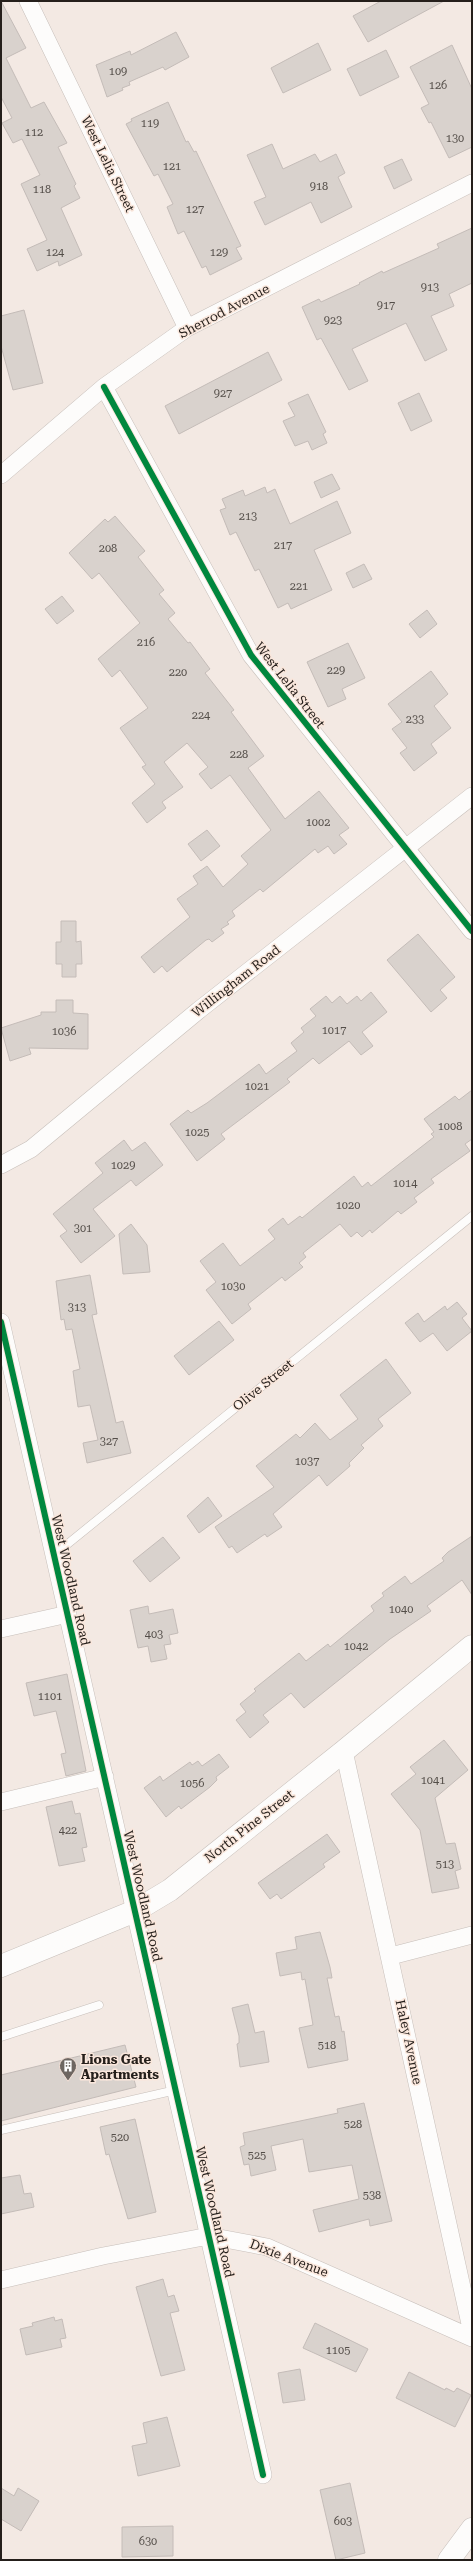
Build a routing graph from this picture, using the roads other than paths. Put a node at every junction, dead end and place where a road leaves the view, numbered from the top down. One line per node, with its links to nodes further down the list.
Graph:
1 (28, 1): 3 (street, West Lelia Street)
2 (472, 183): 3 (street, Sherrod Avenue)
3 (187, 328): 4 (street, Sherrod Avenue)
4 (104, 387): 5 (street, Sherrod Avenue); 7 (street, West Lelia Street)
5 (1, 475)
6 (472, 796): 7 (street, Willingham Road)
7 (406, 850): 8 (street, West Lelia Street); 9 (street, Willingham Road)
8 (472, 931)
9 (1, 1165)
10 (472, 1216): 12 (lane, Olive Street)
11 (1, 1322): 12 (street, West Woodland Road)
12 (54, 1555): 13 (street, West Woodland Road)
13 (68, 1614): 14 (street); 17 (street, West Woodland Road)
14 (1, 1629)
15 (472, 1646): 16 (main road, North Pine Street)
16 (344, 1751): 19 (main road, North Pine Street); 21 (street, Haley Avenue)
17 (105, 1777): 18 (street); 19 (street, West Woodland Road)
18 (1, 1802)
19 (135, 1911): 22 (main road, North Pine Street); 25 (street, West Woodland Road)
20 (472, 1936): 21 (street)
21 (391, 1956): 29 (street, Haley Avenue)
22 (1, 1966)
23 (99, 2005): 24 (lane)
24 (1, 2037)
25 (176, 2090): 26 (lane); 27 (street, West Woodland Road)
26 (1, 2130)
27 (209, 2236): 28 (street, Dixie Avenue); 30 (street, Dixie Avenue); 31 (street, West Woodland Road)
28 (1, 2280)
29 (472, 2333)
30 (472, 2338)
31 (264, 2475)
32 (472, 2528): 33 (main road)
33 (449, 2560)

